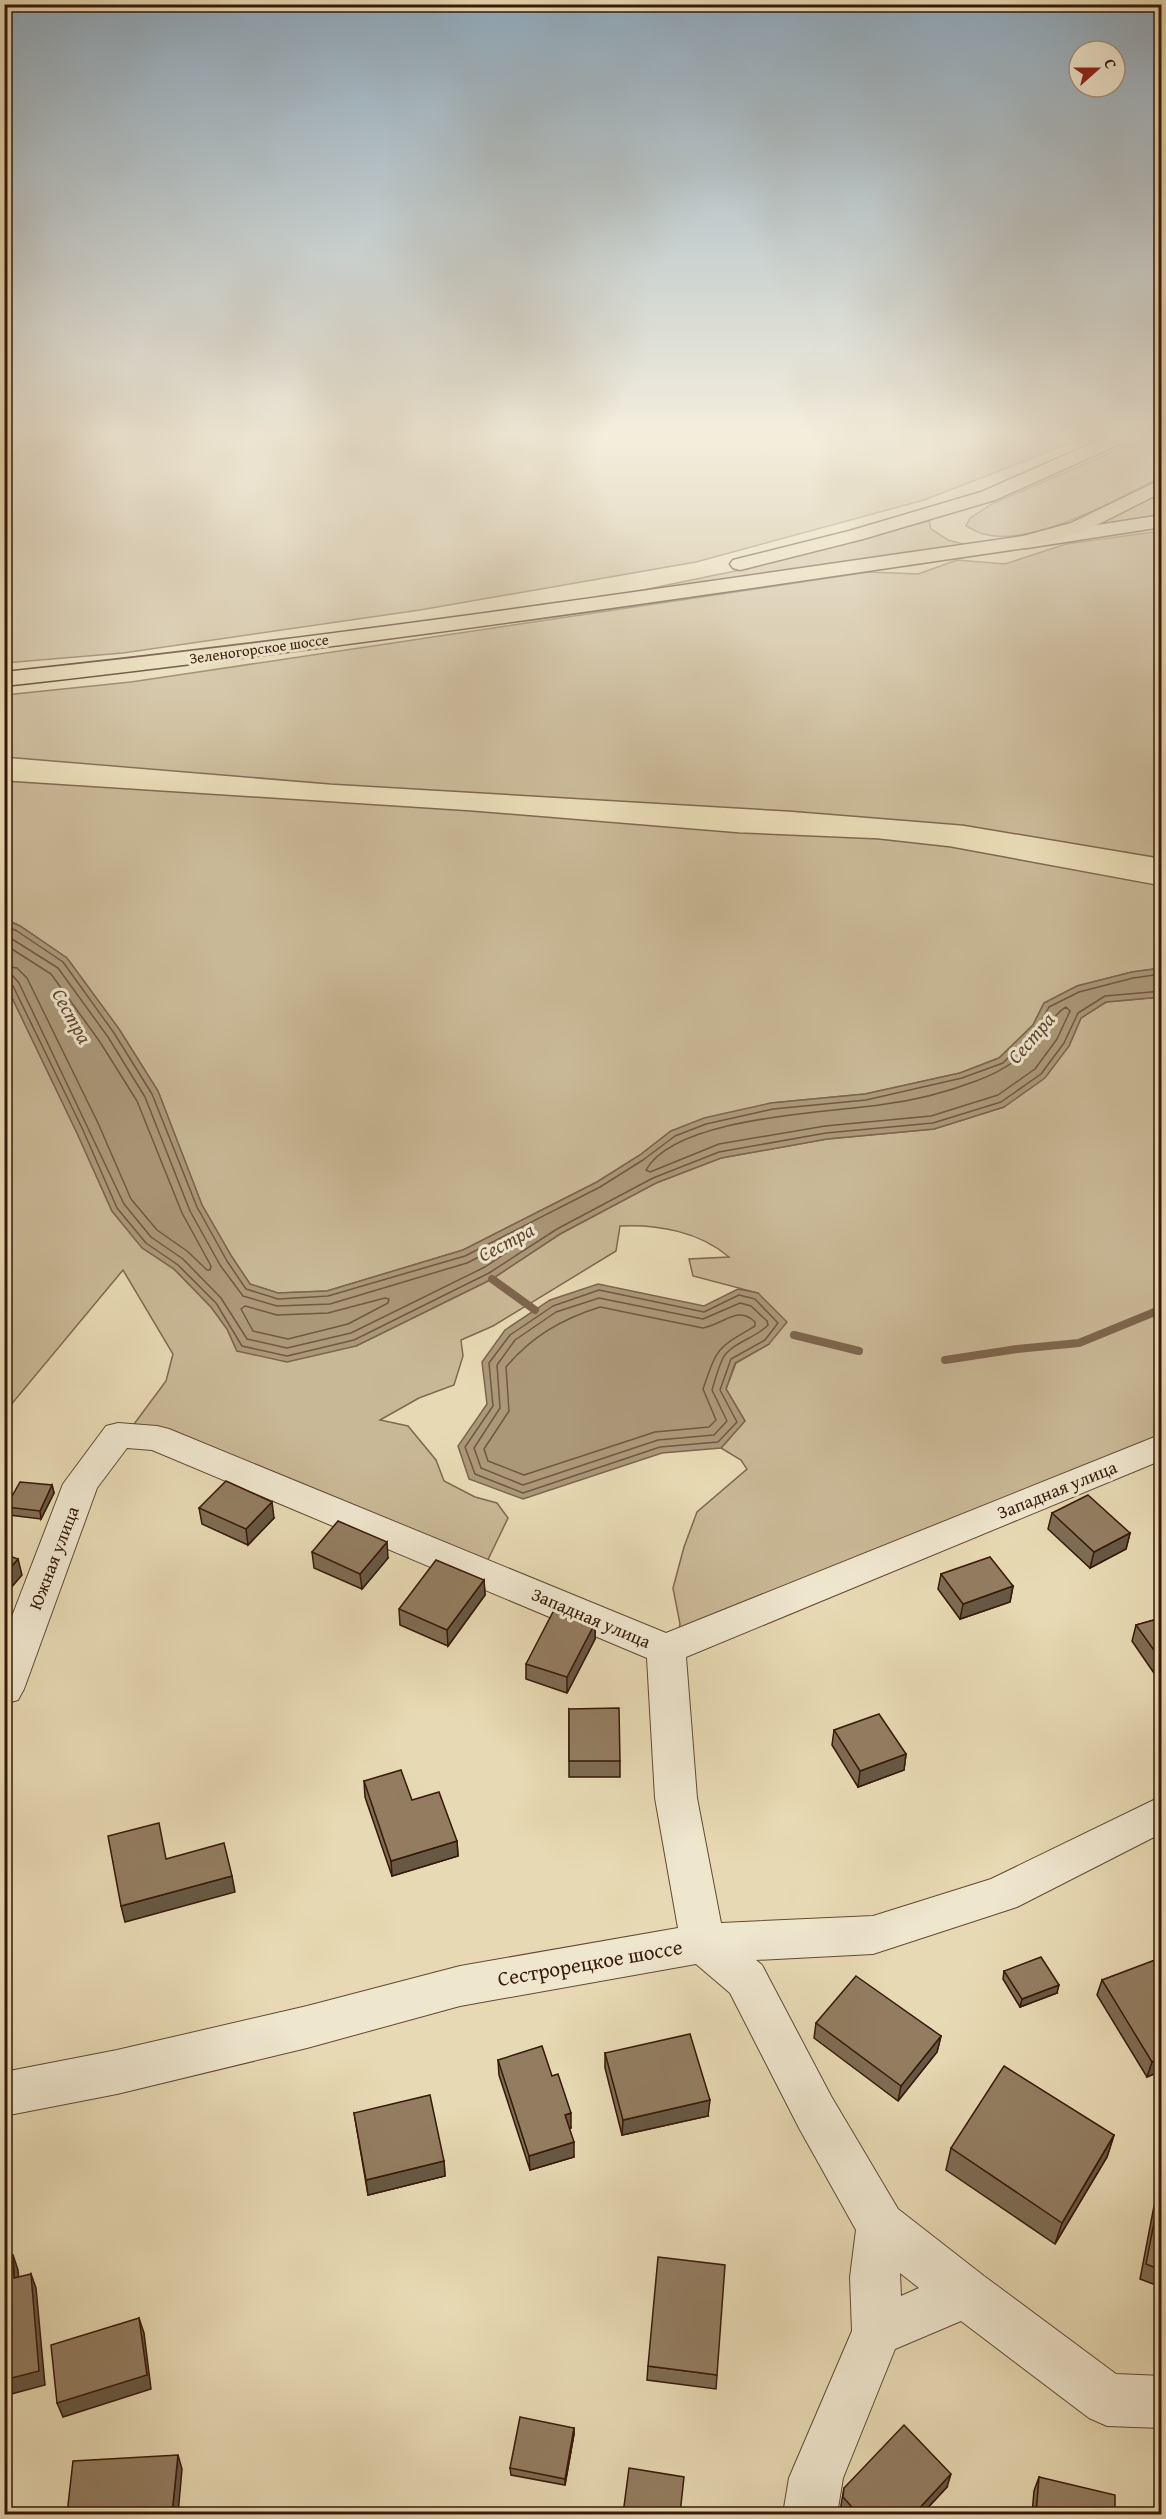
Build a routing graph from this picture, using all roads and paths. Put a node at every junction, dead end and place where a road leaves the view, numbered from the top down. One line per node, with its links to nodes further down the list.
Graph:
1 (774, 556): 3 (highway, Зеленогорское шоссе)
2 (930, 556): 3 (highway, Зеленогорское шоссе)
3 (512, 613): 4 (highway, Зеленогорское шоссе)
4 (4, 679)
5 (118, 1435): 7 (street, Западная улица); 8 (street, Южная улица)
6 (1161, 1446): 7 (street, Западная улица)
7 (666, 1649): 10 (street)
8 (4, 1689)
9 (1161, 1813): 10 (street, Сестрорецкое шоссе)
10 (703, 1943): 11 (street, Сестрорецкое шоссе); 12 (street)
11 (4, 2094)
12 (881, 2226): 13 (street); 14 (street)
13 (966, 2294): 14 (street); 15 (street)
14 (877, 2331): 16 (street)
15 (1161, 2402)
16 (810, 2514)

